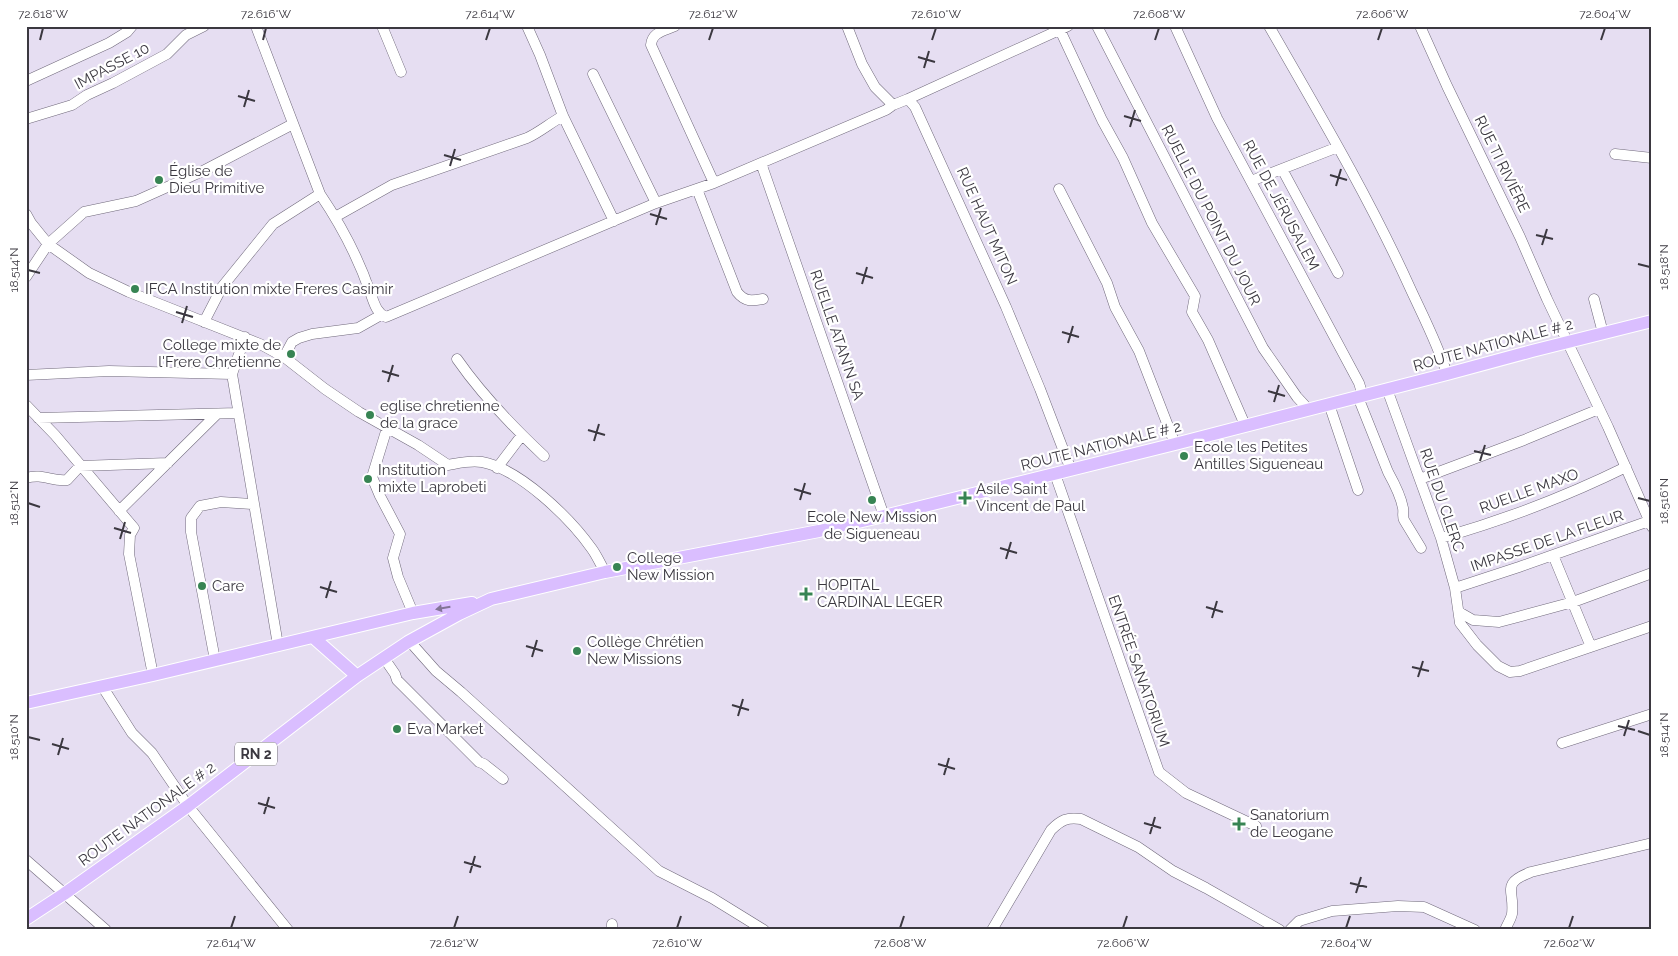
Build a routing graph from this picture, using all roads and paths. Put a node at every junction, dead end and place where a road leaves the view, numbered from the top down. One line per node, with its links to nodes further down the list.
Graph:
1 (132, 26): 15 (street)
2 (204, 26): 19 (street, IMPASSE 10)
3 (258, 26): 20 (street)
4 (382, 26): 13 (street)
5 (527, 26): 18 (street)
6 (675, 26): 27 (street)
7 (847, 26): 17 (street)
8 (1097, 26): 56 (street, RUELLE DU POINT DU JOUR)
9 (1175, 26): 26 (street, RUE DE JÉRUSALEM)
10 (1269, 26): 21 (street)
11 (1420, 26): 45 (street, RUE TI RIVIÈRE)
12 (1064, 28): 16 (street); 60 (street)
13 (401, 72)
14 (593, 74): 31 (street)
15 (26, 81)
16 (908, 99): 17 (street); 69 (street, RUE HAUT MITON)
17 (893, 105): 24 (street)
18 (563, 116): 33 (street); 34 (street)
19 (26, 118)
20 (293, 124): 30 (street); 35 (street)
21 (1338, 147): 25 (street); 49 (street)
22 (1615, 154): 23 (street)
23 (1652, 158)
24 (761, 163): 27 (street); 76 (street, RUELLE ATAN'N SA)
25 (1282, 169): 26 (street); 36 (street)
26 (1251, 181): 52 (street, RUE DE JÉRUSALEM)
27 (714, 183): 28 (street)
28 (697, 189): 31 (street); 38 (street)
29 (1059, 189): 63 (street)
30 (320, 194): 33 (street); 42 (street)
31 (656, 203): 34 (street)
32 (27, 216): 35 (street)
33 (335, 217): 40 (street)
34 (614, 221): 40 (street)
35 (48, 244): 37 (street); 42 (street)
36 (1338, 273)
37 (26, 277)
38 (762, 299)
39 (1594, 299): 43 (street)
40 (381, 315): 46 (street)
41 (1652, 321): 43 (main road, ROUTE NATIONALE # 2 / RN 2)
42 (204, 322): 44 (street)
43 (1603, 332): 45 (main road, ROUTE NATIONALE # 2 / RN 2)
44 (245, 337): 46 (street); 48 (street)
45 (1569, 342): 49 (main road, ROUTE NATIONALE # 2 / RN 2); 55 (street, RUE TI RIVIÈRE)
46 (284, 357): 61 (street)
47 (457, 359): 62 (street)
48 (232, 374): 50 (street); 57 (street)
49 (1447, 374): 51 (main road, ROUTE NATIONALE # 2 / RN 2)
50 (26, 375)
51 (1388, 389): 52 (main road, ROUTE NATIONALE # 2 / RN 2); 72 (street, RUE DU CLERC)
52 (1360, 397): 53 (main road, ROUTE NATIONALE # 2 / RN 2); 79 (street, RUE DE JÉRUSALEM)
53 (1329, 404): 56 (main road, ROUTE NATIONALE # 2 / RN 2); 73 (street)
54 (26, 405): 59 (street)
55 (1599, 409): 67 (street, RUE TI RIVIÈRE); 72 (street)
56 (1309, 410): 60 (main road, ROUTE NATIONALE # 2 / RN 2)
57 (238, 413): 58 (street); 74 (street)
58 (217, 414): 59 (street); 65 (street)
59 (38, 418): 66 (street)
60 (1244, 425): 63 (main road, ROUTE NATIONALE # 2 / RN 2)
61 (386, 428): 68 (street); 86 (street)
62 (522, 435): 64 (street); 68 (street)
63 (1175, 444): 69 (main road, ROUTE NATIONALE # 2 / RN 2)
64 (544, 456)
65 (168, 462): 66 (street); 75 (street)
66 (80, 466): 71 (street); 75 (street)
67 (1626, 467): 77 (street, RUE TI RIVIÈRE); 78 (street, RUELLE MAXO)
68 (498, 468): 81 (street)
69 (1071, 470): 70 (main road, ROUTE NATIONALE # 2 / RN 2)
70 (1055, 474): 76 (main road, ROUTE NATIONALE # 2 / RN 2); 103 (street, ENTRÉE SANATORIUM)
71 (26, 478)
72 (1420, 479): 78 (street, RUE DU CLERC)
73 (1358, 490)
74 (252, 504): 91 (street); 94 (street)
75 (119, 511): 95 (street)
76 (884, 516): 81 (main road, ROUTE NATIONALE # 2 / RN 2)
77 (1650, 524): 80 (street, IMPASSE DE LA FLEUR)
78 (1441, 538): 83 (street, RUE DU CLERC)
79 (1420, 548)
80 (1553, 555): 83 (street, IMPASSE DE LA FLEUR); 85 (street)
81 (605, 572): 84 (main road, ROUTE NATIONALE # 2 / RN 2)
82 (1652, 573): 85 (street)
83 (1454, 588): 87 (street, RUE DU CLERC)
84 (491, 599): 86 (main road, one-way to 86); 90 (main road, ROUTE NATIONALE # 2 / RN 2)
85 (1572, 602): 87 (street); 92 (street)
86 (413, 613): 89 (main road)
87 (1459, 617): 92 (street)
88 (1652, 626): 92 (street)
89 (314, 638): 91 (main road); 96 (main road)
90 (408, 642): 93 (main road, ROUTE NATIONALE # 2 / RN 2); 108 (street)
91 (278, 645): 94 (main road)
92 (1591, 647)
93 (384, 658): 96 (main road, ROUTE NATIONALE # 2 / RN 2); 101 (street)
94 (215, 660): 95 (main road)
95 (153, 675): 97 (main road)
96 (357, 676): 102 (main road, ROUTE NATIONALE # 2 / RN 2)
97 (102, 686): 98 (main road); 102 (street)
98 (26, 703)
99 (1652, 714): 100 (street)
100 (1562, 743)
101 (503, 779)
102 (188, 806): 106 (main road, ROUTE NATIONALE # 2 / RN 2); 110 (street)
103 (1256, 826)
104 (1652, 843): 115 (street)
105 (26, 860): 106 (street)
106 (64, 894): 107 (main road, ROUTE NATIONALE # 2 / RN 2); 109 (street)
107 (26, 919)
108 (759, 928)
109 (106, 930)
110 (288, 930)
111 (992, 930): 112 (street)
112 (1280, 930)
113 (1290, 930): 114 (street)
114 (1475, 930)
115 (1505, 930)

